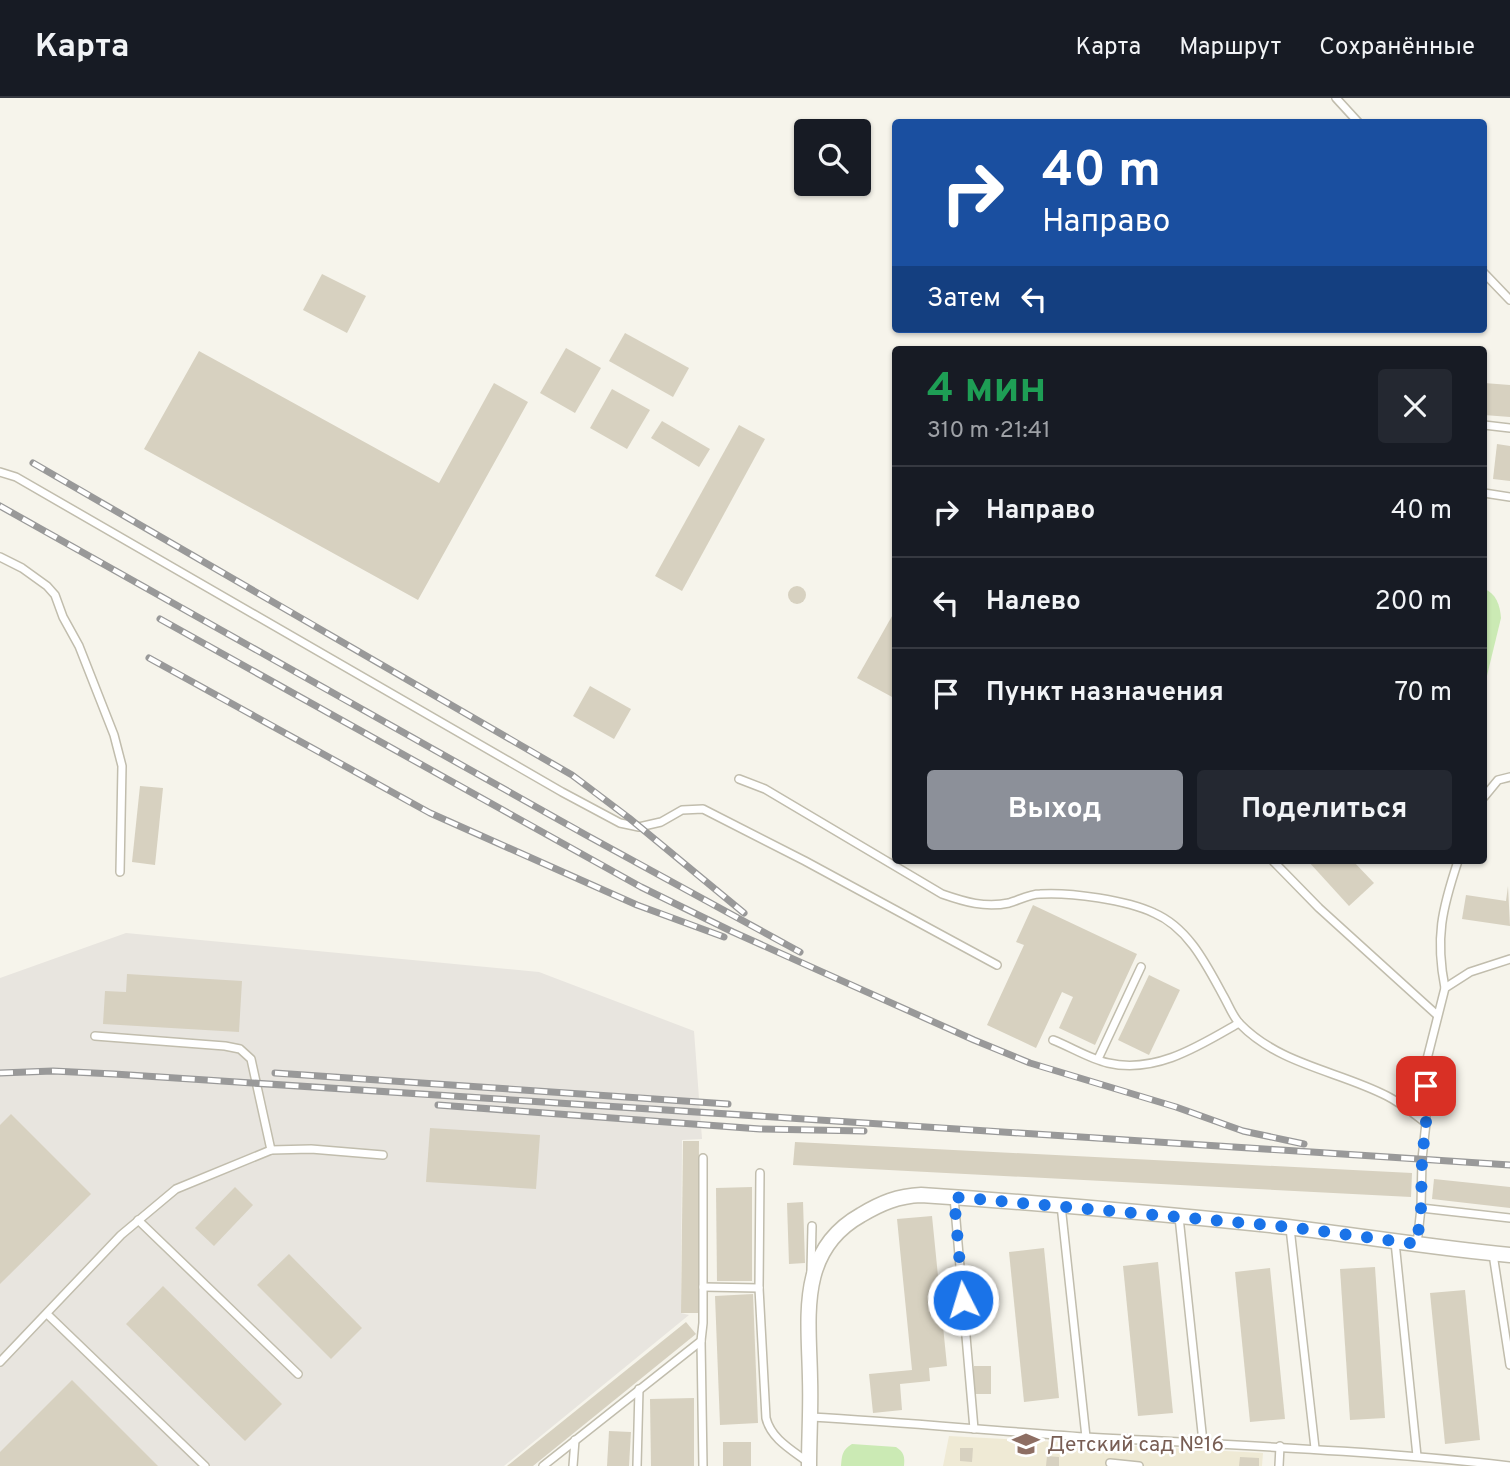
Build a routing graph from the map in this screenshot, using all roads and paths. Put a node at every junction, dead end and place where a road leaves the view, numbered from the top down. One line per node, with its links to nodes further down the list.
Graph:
1 (1336, 98): 2 (lane)
2 (1355, 119)
3 (1487, 276): 4 (lane)
4 (1510, 300)
5 (1487, 425): 6 (lane)
6 (1510, 428)
7 (0, 472): 18 (lane)
8 (1487, 493): 9 (lane)
9 (1510, 497)
10 (0, 557): 16 (lane)
11 (1510, 777): 13 (lane)
12 (739, 779): 22 (lane)
13 (1487, 793)
14 (1276, 864): 21 (lane)
15 (1457, 864): 20 (lane)
16 (120, 872)
17 (1510, 959): 20 (lane)
18 (997, 965)
19 (1141, 967): 25 (lane)
20 (1445, 988): 21 (lane)
21 (1437, 1015): 26 (lane)
22 (1238, 1023): 25 (lane); 26 (lane)
23 (95, 1037): 27 (lane)
24 (1054, 1040): 25 (lane)
25 (1098, 1059)
26 (1426, 1123): 33 (lane)
27 (271, 1150): 28 (lane); 36 (lane)
28 (383, 1155)
29 (703, 1158): 44 (lane)
30 (760, 1173): 45 (lane)
31 (954, 1197): 32 (street); 43 (street); 53 (lane)
32 (1061, 1205): 34 (street); 54 (lane)
33 (1421, 1208): 35 (lane); 40 (lane)
34 (1179, 1216): 38 (street); 56 (lane)
35 (1510, 1218)
36 (138, 1220): 46 (lane); 50 (lane)
37 (811, 1226): 43 (lane)
38 (1290, 1227): 39 (street); 58 (lane)
39 (1395, 1242): 40 (street); 59 (lane)
40 (1417, 1244): 41 (street)
41 (1493, 1254): 42 (street); 49 (lane)
42 (1510, 1255)
43 (811, 1279): 52 (street)
44 (703, 1287): 45 (lane); 47 (lane)
45 (759, 1288): 61 (lane)
46 (47, 1314): 48 (lane); 62 (lane)
47 (701, 1341): 51 (lane); 66 (lane)
48 (0, 1362)
49 (1510, 1365)
50 (298, 1374)
51 (639, 1389): 55 (lane); 65 (lane)
52 (811, 1417): 53 (lane); 61 (street)
53 (974, 1429): 54 (lane)
54 (1086, 1437): 56 (lane)
55 (575, 1440): 63 (lane); 64 (lane)
56 (1203, 1442): 57 (lane)
57 (1280, 1446): 58 (lane); 68 (lane)
58 (1315, 1448): 59 (lane)
59 (1416, 1456): 69 (lane)
60 (1110, 1463): 67 (lane)
61 (809, 1465)
62 (205, 1466)
63 (543, 1466)
64 (573, 1466)
65 (637, 1466)
66 (703, 1466)
67 (1139, 1466)
68 (1279, 1466)
69 (1510, 1466)

